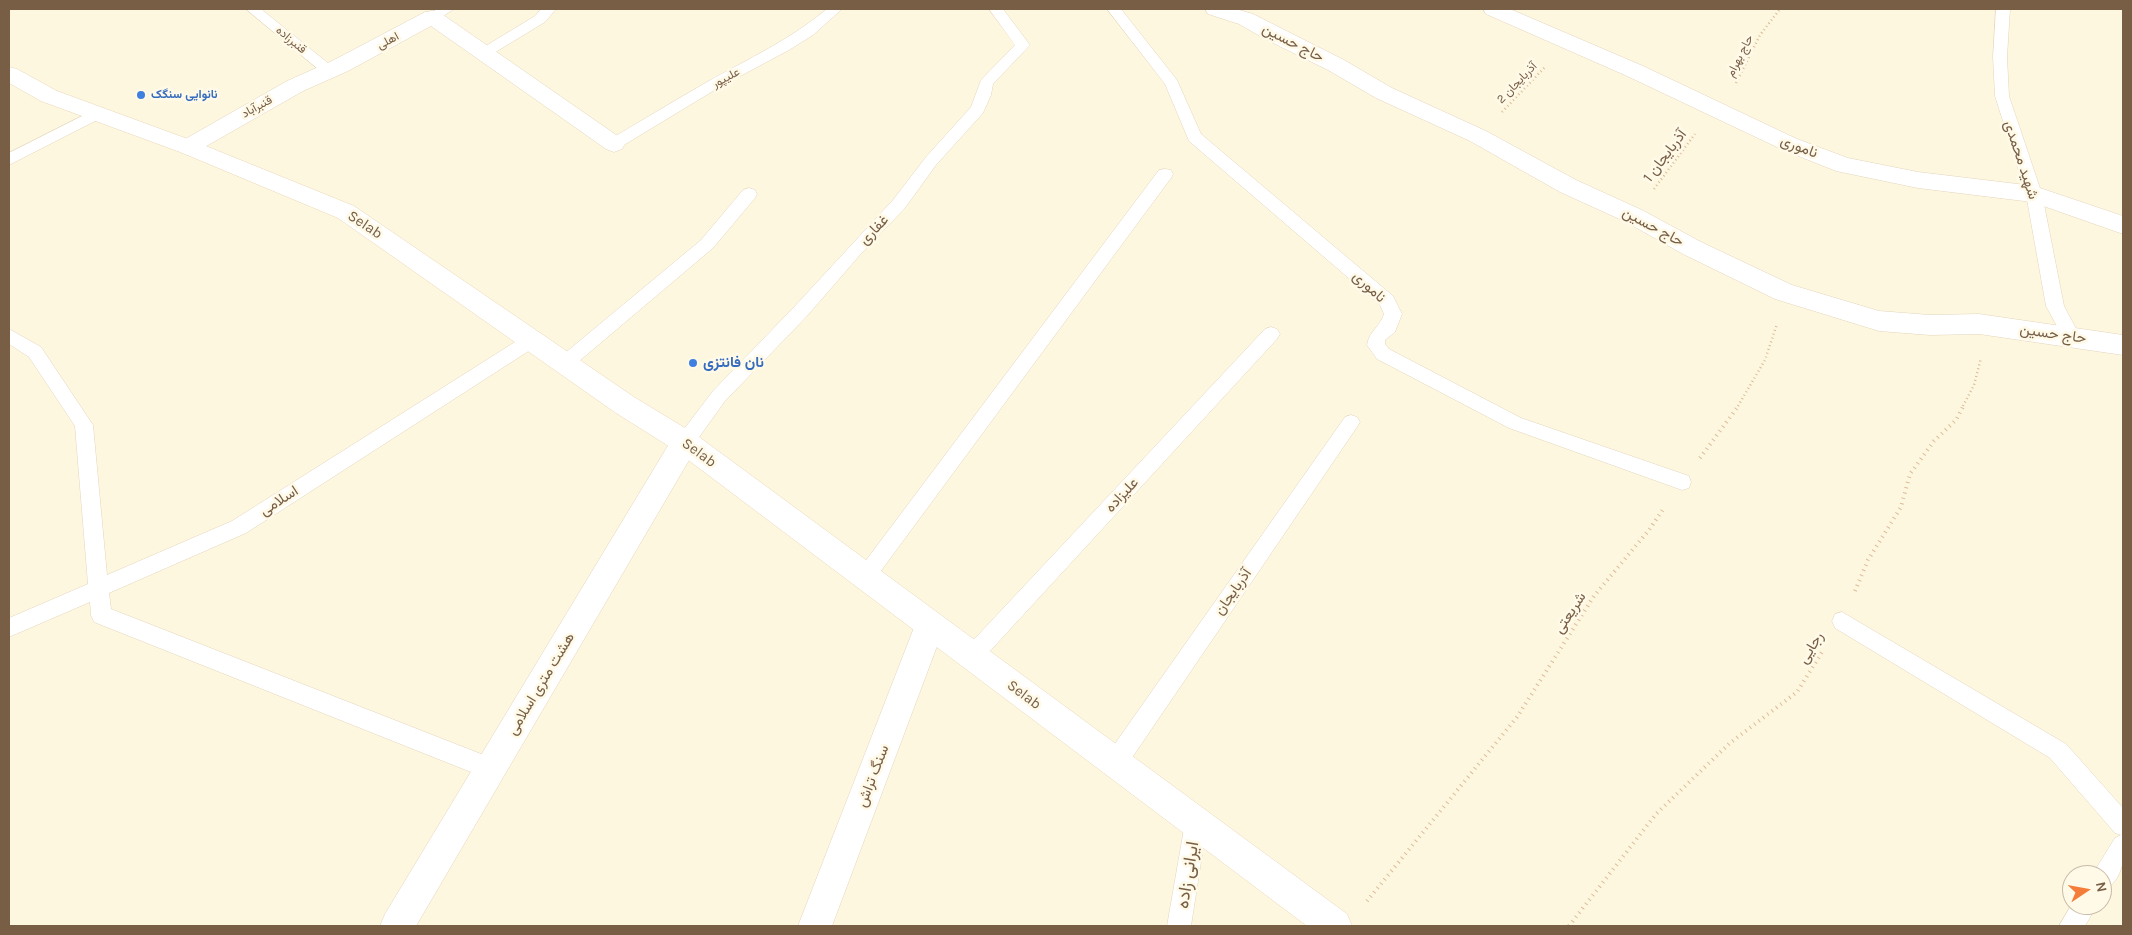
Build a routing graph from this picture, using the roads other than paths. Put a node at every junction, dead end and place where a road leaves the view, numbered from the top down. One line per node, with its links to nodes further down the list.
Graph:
1 (253, 9): 11 (lane, قنبرزاده)
2 (549, 9): 10 (lane)
3 (835, 9): 14 (lane, علیپور)
4 (996, 9): 28 (lane, غفاری)
5 (1114, 9): 29 (lane, ناموری)
6 (1215, 9): 23 (street, حاج حسین)
7 (1493, 9): 19 (street, ناموری)
8 (2003, 9): 19 (lane, شهید محمدی)
9 (439, 13): 10 (street); 11 (street, اهلی)
10 (484, 53): 14 (street)
11 (329, 71): 15 (street, قنبرآباد)
12 (9, 74): 13 (street, Selab)
13 (96, 114): 15 (street, Selab); 16 (lane)
14 (614, 144)
15 (188, 147): 24 (street, Selab)
16 (9, 160)
17 (1165, 174): 30 (lane)
18 (749, 194): 26 (lane)
19 (2034, 194): 20 (street, ناموری); 23 (lane, شهید محمدی)
20 (2123, 226)
21 (1271, 334): 35 (lane, علیزاده)
22 (9, 336): 31 (lane)
23 (2071, 336): 25 (street, حاج حسین)
24 (532, 340): 26 (street, Selab); 31 (lane, اسلامی)
25 (2123, 345)
26 (565, 363): 28 (street, Selab)
27 (1351, 422): 36 (lane, آذربایجان)
28 (685, 442): 30 (street, Selab); 37 (street, هشت متری اسلامی)
29 (1682, 482)
30 (865, 577): 33 (street, Selab)
31 (98, 588): 34 (lane, اسلامی); 37 (lane)
32 (1842, 620): 39 (lane)
33 (930, 625): 35 (street, Selab); 44 (street, سنگ تراش)
34 (9, 628)
35 (972, 656): 36 (street, Selab)
36 (1115, 762): 38 (street, Selab)
37 (491, 769): 43 (street, هشت متری اسلامی)
38 (1196, 823): 45 (lane, ایرانی زاده); 46 (street, Selab)
39 (2123, 825)
40 (2123, 846): 41 (lane)
41 (2111, 865)
42 (2078, 915): 47 (lane)
43 (397, 926)
44 (816, 926)
45 (1180, 926)
46 (1335, 926)
47 (2071, 926)

